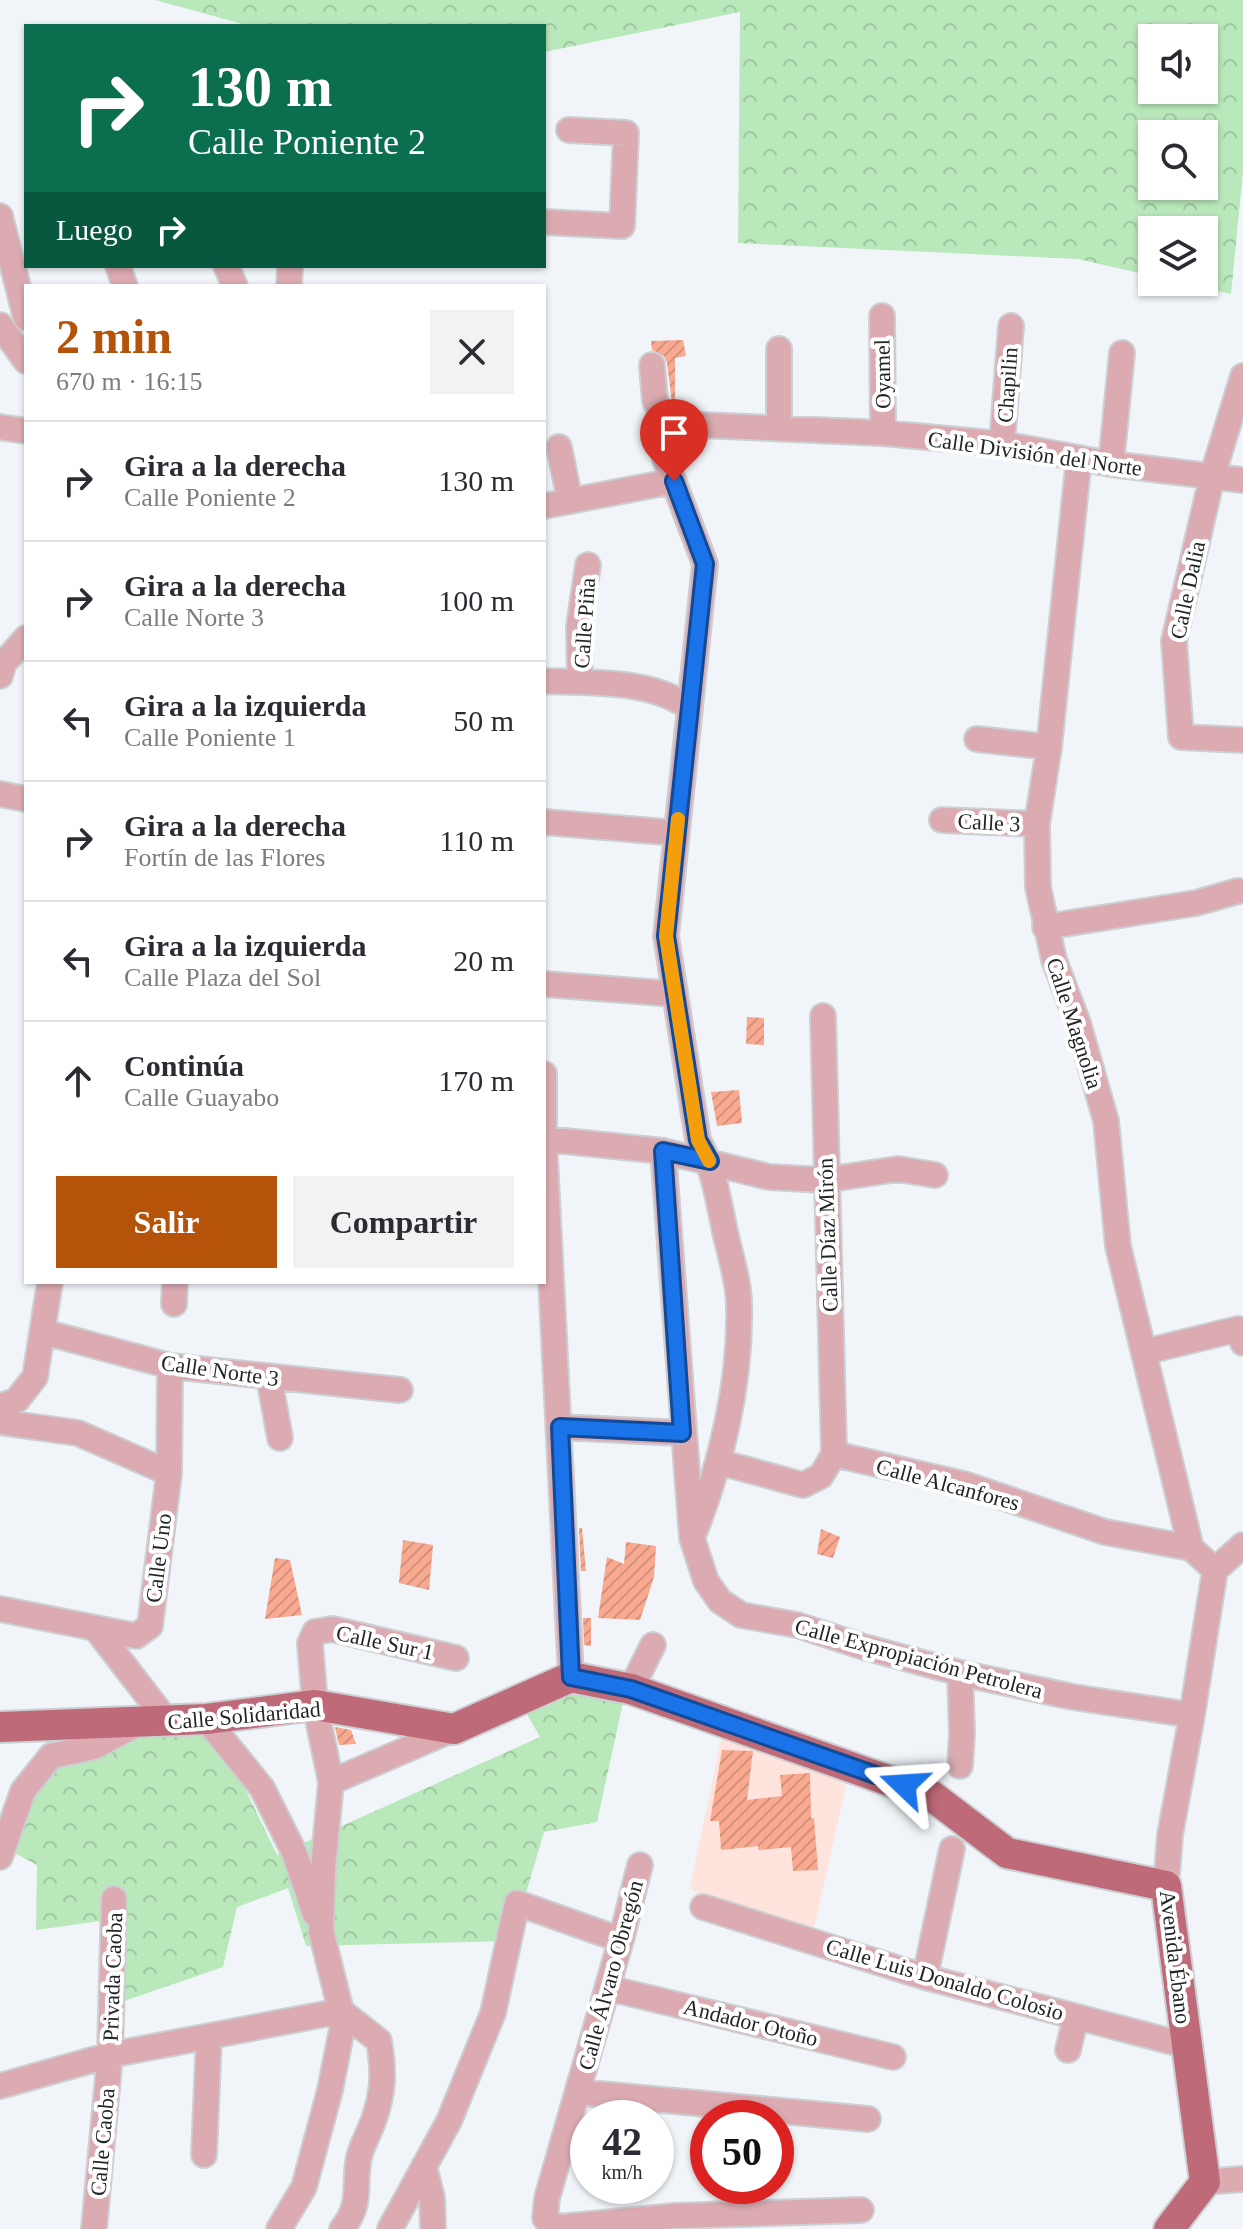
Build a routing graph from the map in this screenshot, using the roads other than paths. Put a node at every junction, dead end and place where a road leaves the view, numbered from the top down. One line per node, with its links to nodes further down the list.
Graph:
1 (569, 130): 3 (street)
2 (0, 216): 4 (street)
3 (546, 222)
4 (24, 310)
5 (882, 316): 17 (street, Oyamel)
6 (0, 325): 10 (street)
7 (1011, 326): 18 (street, Chapilin)
8 (779, 349): 15 (street)
9 (1122, 353): 21 (street)
10 (24, 358)
11 (652, 365): 14 (street)
12 (1243, 376): 22 (street)
13 (0, 427): 16 (street)
14 (669, 428): 15 (street, Calle División del Norte); 24 (street)
15 (779, 428): 17 (street, Calle División del Norte)
16 (24, 431)
17 (883, 433): 18 (street, Calle División del Norte)
18 (1002, 444): 20 (street, Calle División del Norte)
19 (559, 447): 25 (street)
20 (1079, 458): 21 (street, Calle División del Norte); 35 (street, Calle Magnolia)
21 (1111, 464): 22 (street, Calle División del Norte)
22 (1212, 477): 23 (street, Calle División del Norte); 34 (street, Calle Dalia)
23 (1243, 480)
24 (674, 481): 25 (street); 32 (street)
25 (570, 501): 26 (street)
26 (546, 506)
27 (588, 565): 31 (street, Calle Piña)
28 (24, 640): 29 (street)
29 (0, 676)
30 (546, 681): 31 (street)
31 (580, 682): 32 (street)
32 (689, 707): 41 (street)
33 (977, 739): 35 (street)
34 (1243, 740)
35 (1049, 747): 40 (street, Calle Magnolia)
36 (0, 794): 37 (street)
37 (24, 799)
38 (942, 820): 40 (street, Calle 3)
39 (546, 822): 41 (street)
40 (1037, 824): 43 (street, Calle Magnolia)
41 (677, 833): 45 (street)
42 (1238, 891): 43 (street)
43 (1045, 927): 56 (street, Calle Magnolia)
44 (546, 984): 45 (street)
45 (675, 994): 49 (street)
46 (823, 1016): 52 (street, Calle Díaz Mirón)
47 (546, 1139): 48 (street)
48 (663, 1151): 49 (street); 63 (street, Calle Expropiación Petrolera)
49 (710, 1161): 52 (street); 66 (street)
50 (546, 1175): 62 (street)
51 (935, 1175): 52 (street)
52 (825, 1180): 65 (street, Calle Díaz Mirón)
53 (50, 1284): 54 (street)
54 (44, 1332): 57 (street, Calle Norte 3); 60 (street)
55 (1240, 1336): 56 (street)
56 (1144, 1352): 70 (street, Calle Magnolia)
57 (170, 1366): 58 (street, Calle Norte 3); 67 (street, Calle Uno)
58 (269, 1378): 59 (street, Calle Norte 3); 64 (street)
59 (400, 1390)
60 (8, 1404)
61 (0, 1422): 67 (street)
62 (560, 1427): 63 (street); 77 (street)
63 (682, 1433): 68 (street, Calle Expropiación Petrolera)
64 (280, 1438)
65 (834, 1454): 66 (street); 70 (street, Calle Alcanfores)
66 (719, 1462): 68 (street)
67 (169, 1473): 73 (street, Calle Uno)
68 (692, 1538): 76 (street, Calle Expropiación Petrolera)
69 (1243, 1545): 71 (street)
70 (1191, 1548): 71 (street)
71 (1215, 1570): 80 (street, Avenida Ébano)
72 (0, 1609): 73 (street)
73 (96, 1629): 82 (street)
74 (653, 1645): 78 (street)
75 (456, 1658): 79 (street, Calle Sur 1)
76 (960, 1673): 80 (street, Calle Expropiación Petrolera); 85 (street)
77 (571, 1677): 78 (main road); 84 (main road)
78 (631, 1689): 90 (main road)
79 (315, 1705): 81 (main road, Calle Solidaridad); 84 (main road, Calle Solidaridad); 86 (street)
80 (1192, 1715): 90 (street, Avenida Ébano)
81 (206, 1719): 82 (main road, Calle Solidaridad); 93 (street)
82 (153, 1722): 83 (main road, Calle Solidaridad); 88 (street)
83 (0, 1727)
84 (454, 1729): 86 (street)
85 (960, 1766)
86 (331, 1782): 93 (street)
87 (952, 1849): 95 (street)
88 (0, 1857)
89 (640, 1865): 94 (street, Calle Álvaro Obregón)
90 (1166, 1886): 100 (main road, Avenida Ébano)
91 (114, 1899): 102 (street, Privada Caoba)
92 (703, 1907): 95 (street, Calle Luis Donaldo Colosio)
93 (321, 1931): 97 (street)
94 (621, 1940): 96 (street, Calle Álvaro Obregón); 108 (street)
95 (925, 1977): 98 (street, Calle Luis Donaldo Colosio)
96 (608, 1988): 103 (street, Andador Otoño); 105 (street, Calle Álvaro Obregón)
97 (341, 2011): 99 (street); 114 (street); 115 (street)
98 (1076, 2017): 100 (street, Calle Luis Donaldo Colosio); 101 (street)
99 (209, 2036): 102 (street); 107 (street)
100 (1188, 2046): 110 (main road, Avenida Ébano)
101 (1068, 2050)
102 (110, 2055): 104 (street); 113 (street, Calle Caoba)
103 (893, 2057)
104 (0, 2086)
105 (578, 2092): 106 (street); 112 (street, Calle Álvaro Obregón)
106 (868, 2119)
107 (204, 2155)
108 (424, 2166): 116 (street); 117 (street)
109 (1243, 2179): 110 (street)
110 (1205, 2182): 118 (main road)
111 (861, 2210): 112 (street)
112 (675, 2223)
113 (94, 2229)
114 (279, 2229)
115 (342, 2229)
116 (390, 2229)
117 (433, 2229)
118 (1169, 2229)

